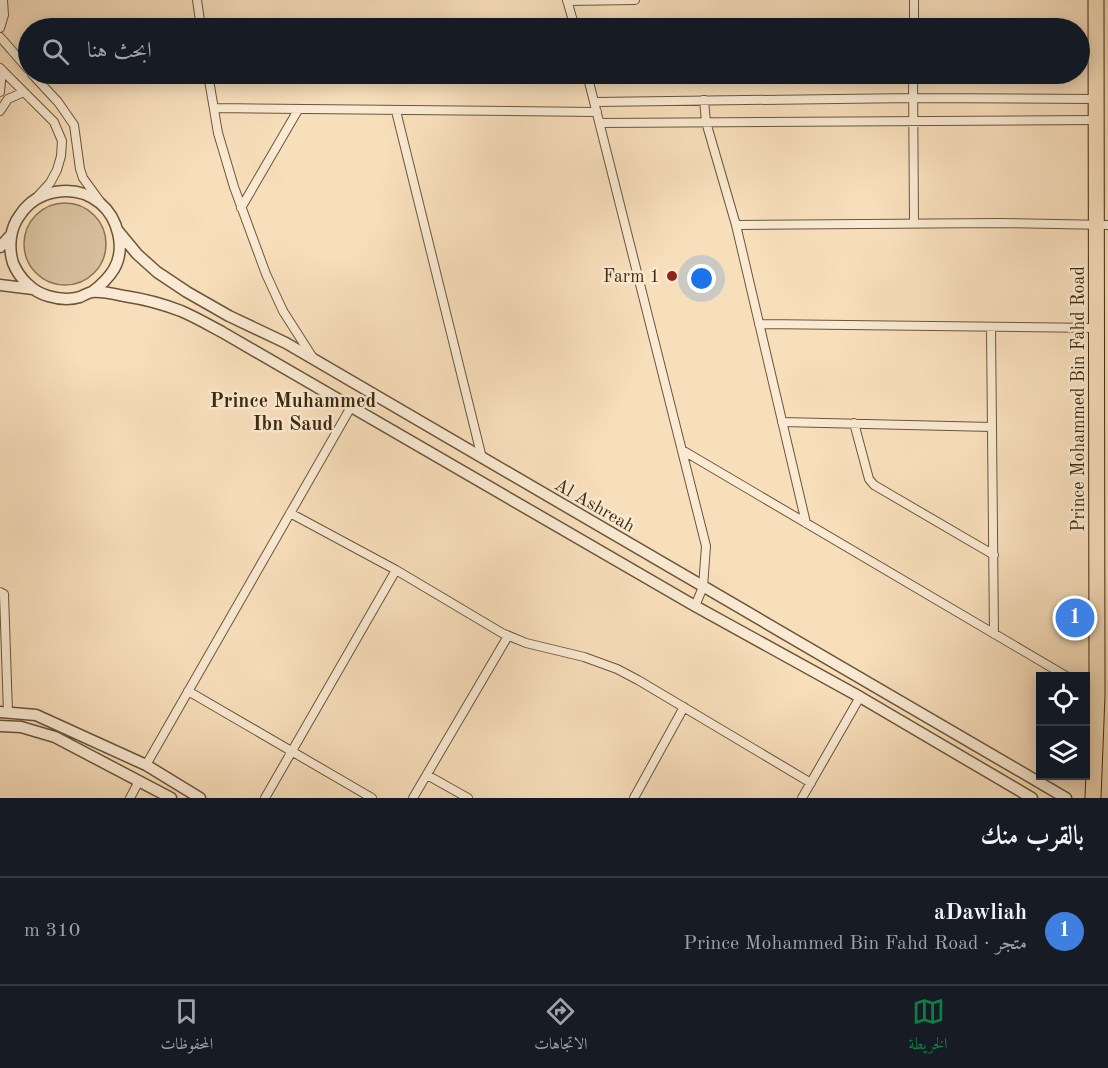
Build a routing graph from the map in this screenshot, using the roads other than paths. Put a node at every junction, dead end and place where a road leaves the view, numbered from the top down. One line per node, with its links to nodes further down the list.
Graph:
1 (3, 0): 10 (street)
2 (197, 0): 7 (street)
3 (567, 0): 4 (street); 8 (street)
4 (635, 0)
5 (914, 0): 9 (street)
6 (1096, 0): 21 (highway, Prince Mohammed Bin Fahd Road)
7 (200, 18)
8 (572, 18)
9 (914, 18)
10 (0, 28)
11 (0, 37): 12 (street)
12 (18, 58)
13 (1, 69): 18 (street); 19 (street)
14 (42, 84): 34 (street)
15 (210, 84): 24 (street)
16 (590, 84): 23 (street)
17 (914, 84): 20 (street)
18 (0, 92)
19 (24, 92): 26 (street); 33 (street)
20 (913, 98): 21 (street); 22 (street); 30 (street)
21 (1097, 99): 29 (highway, Prince Mohammed Bin Fahd Road)
22 (705, 100): 23 (street); 31 (street)
23 (595, 102): 28 (street)
24 (214, 108): 25 (street); 35 (street)
25 (298, 110): 27 (street); 35 (street)
26 (0, 111)
27 (396, 111): 28 (street); 54 (street)
28 (597, 112): 32 (street)
29 (1097, 120): 30 (street); 38 (highway, Prince Mohammed Bin Fahd Road)
30 (914, 121): 31 (street); 36 (street)
31 (706, 122): 32 (street); 37 (street)
32 (600, 123): 53 (street)
33 (35, 200): 34 (street); 40 (street)
34 (100, 203): 39 (street)
35 (242, 208): 48 (street)
36 (914, 224): 37 (street); 38 (street)
37 (736, 225): 45 (street)
38 (1103, 225): 47 (highway, Prince Mohammed Bin Fahd Road)
39 (118, 231): 44 (street); 48 (street, Al Ashreah)
40 (11, 235): 41 (street); 43 (street)
41 (0, 247)
42 (0, 285): 43 (street)
43 (33, 289): 44 (street)
44 (92, 292): 49 (street)
45 (759, 324): 46 (street); 50 (street)
46 (991, 327): 47 (street); 52 (street)
47 (1097, 328): 66 (highway, Prince Mohammed Bin Fahd Road)
48 (315, 360): 54 (street, Al Ashreah)
49 (351, 407): 55 (street); 61 (street)
50 (782, 422): 51 (street); 56 (street)
51 (854, 423): 52 (street); 57 (street)
52 (992, 427): 57 (street)
53 (682, 450): 56 (street); 59 (street)
54 (482, 458): 59 (street, Al Ashreah)
55 (290, 513): 58 (street); 65 (street)
56 (806, 523): 62 (street)
57 (994, 555): 62 (street)
58 (396, 570): 63 (street); 71 (street)
59 (703, 587): 61 (street); 86 (street, Al Ashreah)
60 (0, 592): 69 (street)
61 (695, 606): 67 (street)
62 (994, 634): 64 (street)
63 (508, 636): 68 (street); 73 (street)
64 (1059, 672)
65 (189, 692): 71 (street); 72 (street)
66 (1091, 692): 87 (highway, Prince Mohammed Bin Fahd Road)
67 (860, 697): 75 (street); 85 (street)
68 (684, 707): 75 (street); 83 (street)
69 (4, 712): 72 (street)
70 (0, 726): 74 (street)
71 (292, 752): 79 (street); 80 (street)
72 (146, 765): 78 (street)
73 (427, 775): 81 (street); 82 (street)
74 (139, 781): 76 (street); 77 (street)
75 (811, 783): 84 (street)
76 (130, 798)
77 (171, 798)
78 (200, 798)
79 (265, 798)
80 (372, 798)
81 (413, 798)
82 (468, 798)
83 (634, 798)
84 (802, 798)
85 (1032, 798)
86 (1066, 798)
87 (1093, 798)

